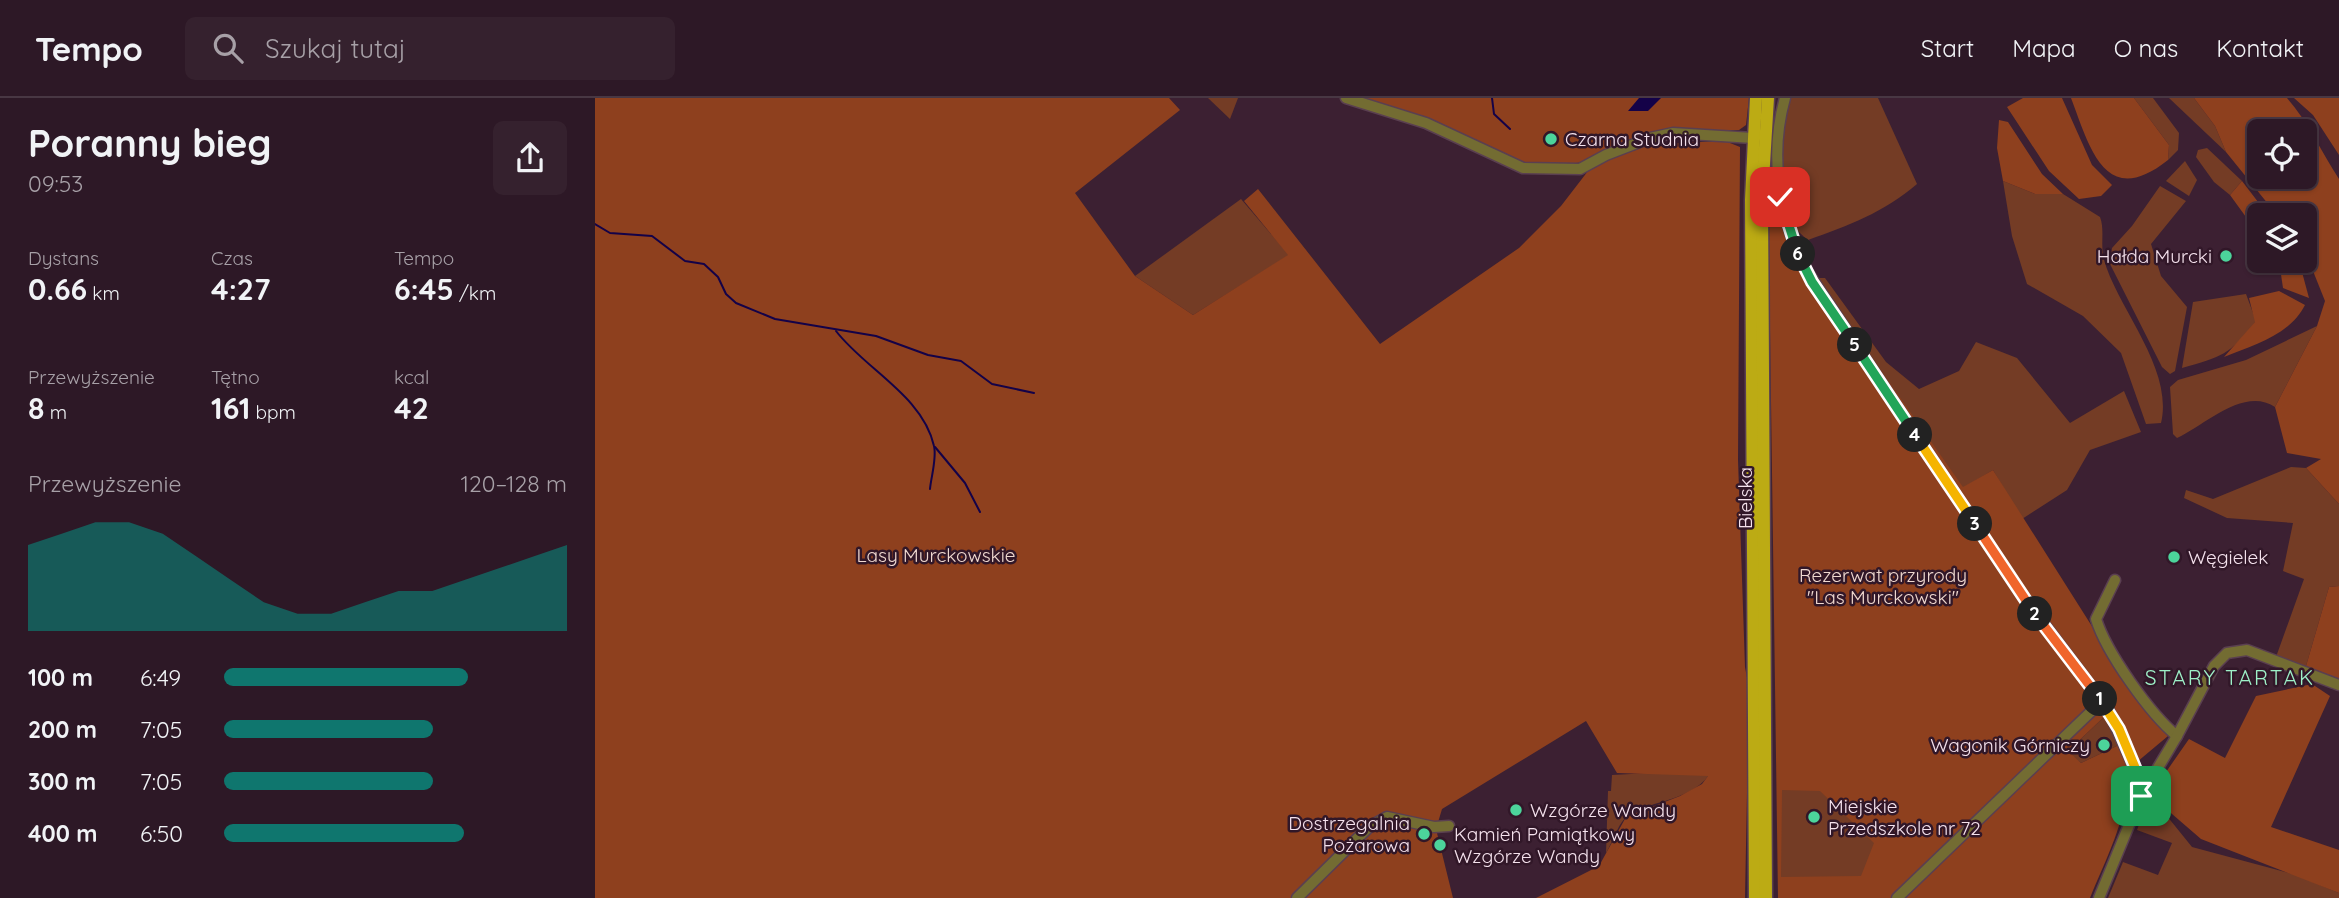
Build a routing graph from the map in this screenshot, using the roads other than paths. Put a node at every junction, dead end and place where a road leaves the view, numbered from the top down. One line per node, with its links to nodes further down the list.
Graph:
1 (1346, 98): 5 (street)
2 (1756, 98): 5 (main road, Bielska)
3 (1768, 98): 14 (main road, Bielska)
4 (1785, 98): 8 (street)
5 (1753, 138): 13 (main road, Bielska)
6 (2115, 580): 9 (street)
7 (2339, 685): 9 (street)
8 (2102, 701): 10 (street); 15 (street)
9 (2178, 736): 10 (street)
10 (2144, 789): 16 (street)
11 (1449, 825): 12 (street)
12 (1297, 898)
13 (1755, 898)
14 (1766, 898)
15 (1897, 898)
16 (2099, 898)

